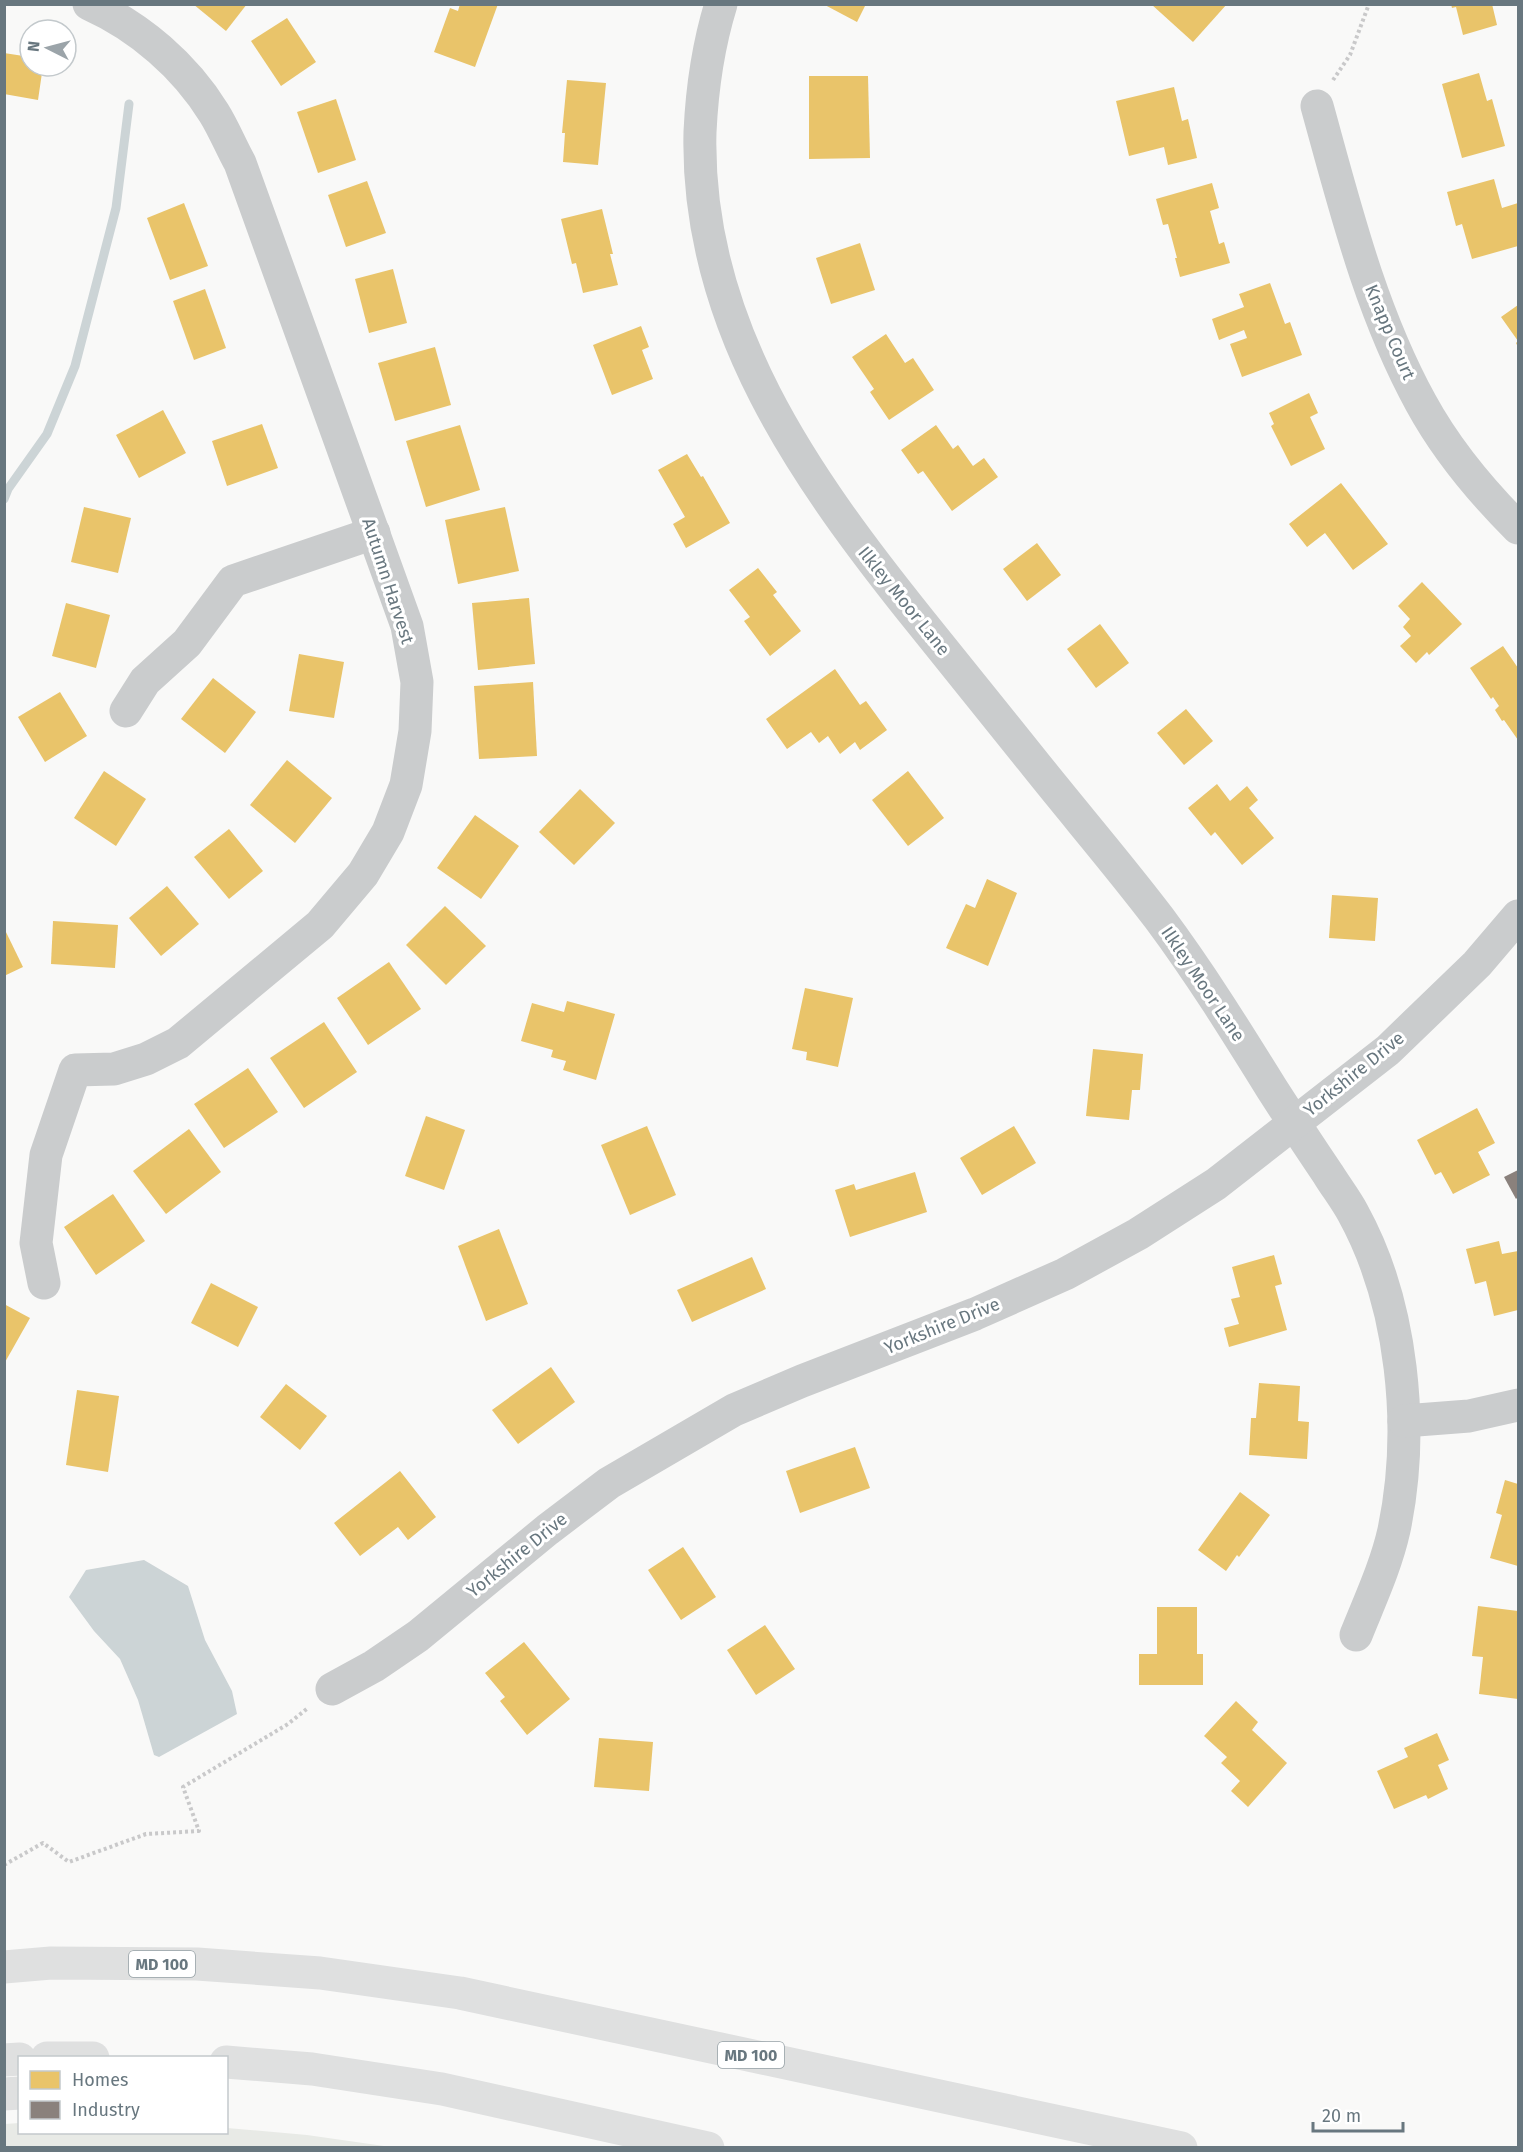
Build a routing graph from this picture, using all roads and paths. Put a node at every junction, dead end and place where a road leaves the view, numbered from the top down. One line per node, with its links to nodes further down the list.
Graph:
1 (89, 4): 6 (street, Autumn Harvest)
2 (721, 4): 9 (street, Ilkley Moor Lane)
3 (1369, 4): 4 (path)
4 (1317, 106): 5 (street, Knapp Court)
5 (1518, 528)
6 (374, 533): 7 (street); 10 (street, Autumn Harvest)
7 (126, 711)
8 (1518, 916): 9 (street, Yorkshire Drive)
9 (1294, 1123): 12 (street, Ilkley Moor Lane); 14 (street, Yorkshire Drive)
10 (44, 1283)
11 (1518, 1405): 12 (street)
12 (1404, 1420): 13 (street, Ilkley Moor Lane)
13 (1356, 1635)
14 (332, 1689): 15 (path)
15 (4, 1866)
16 (4, 1967): 21 (highway, MD 100)
17 (228, 2062): 20 (highway)
18 (228, 2085): 19 (highway)
19 (696, 2148)
20 (708, 2148)
21 (1181, 2148)

